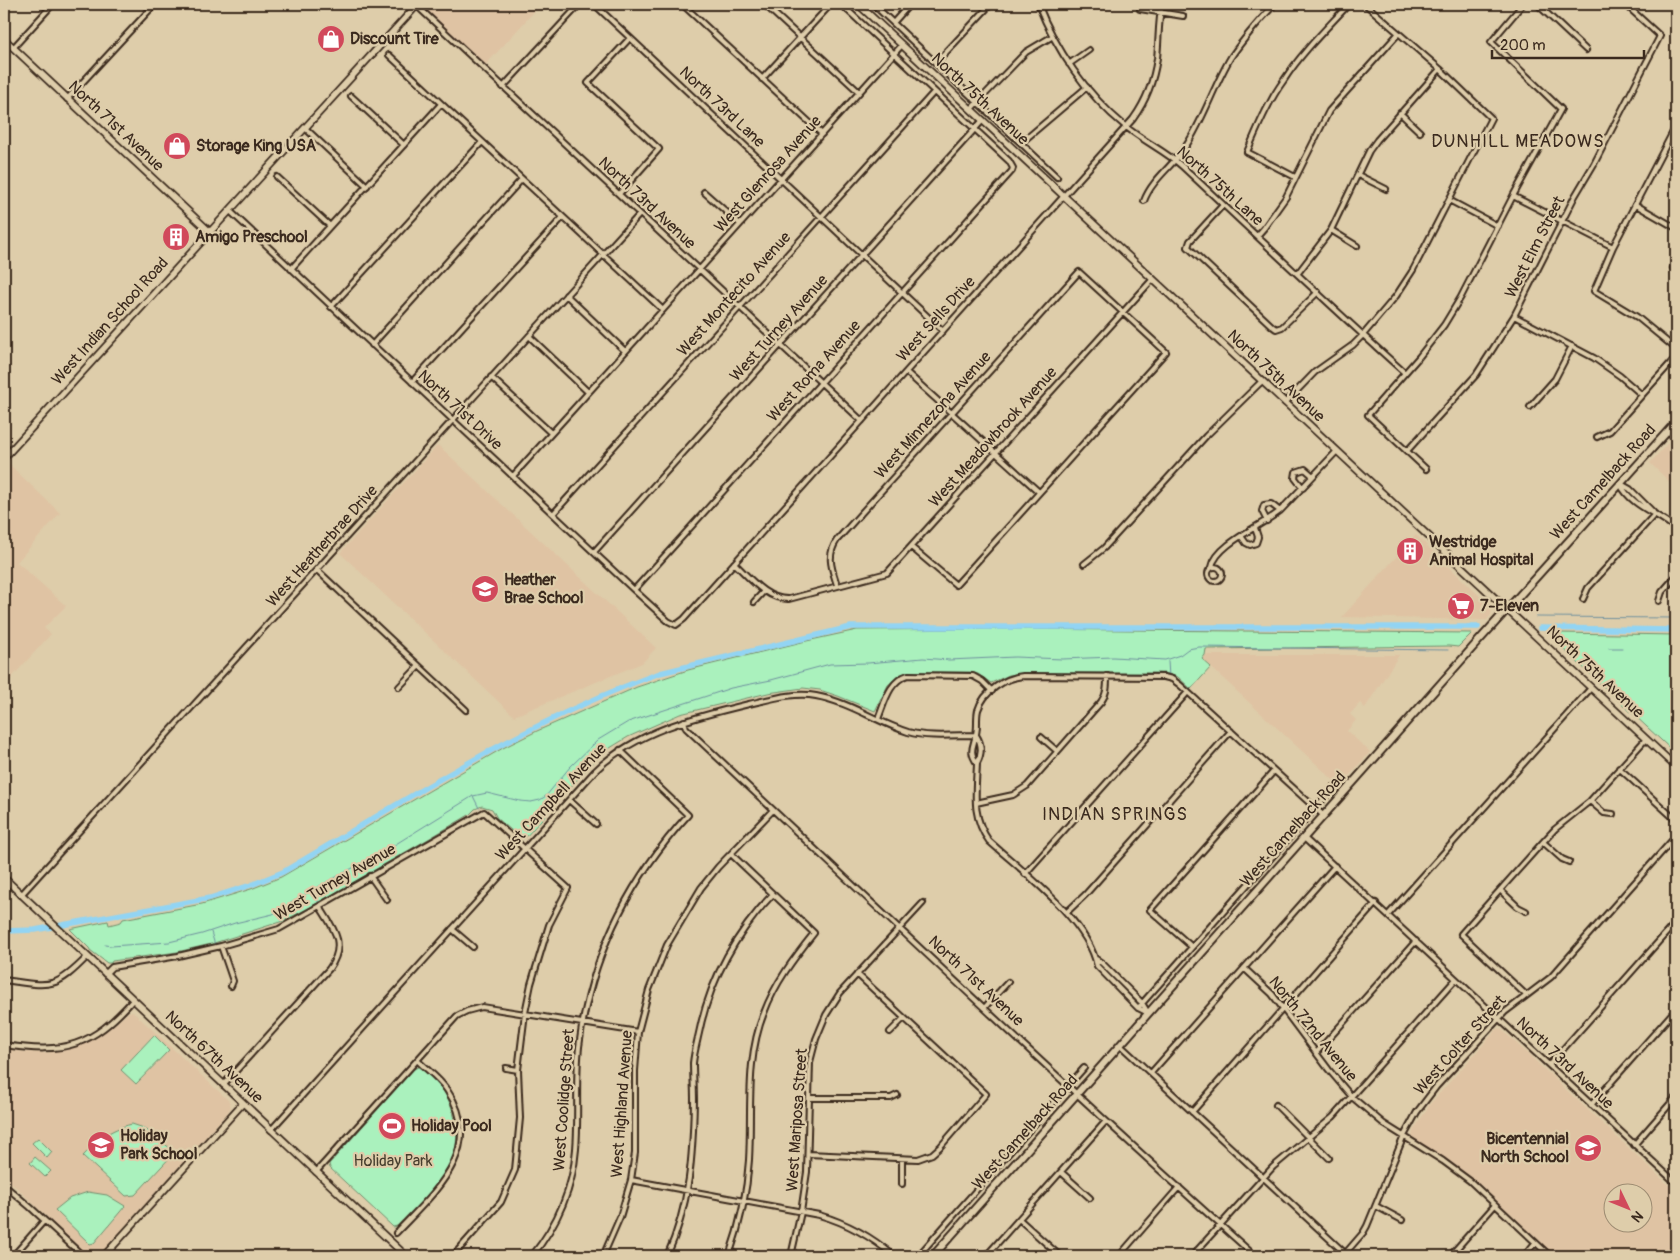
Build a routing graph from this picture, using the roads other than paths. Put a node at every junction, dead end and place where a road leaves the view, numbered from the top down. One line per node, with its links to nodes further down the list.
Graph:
1 (53, 4): 34 (street)
2 (155, 4): 48 (street)
3 (417, 4): 43 (street, North 73rd Avenue); 55 (main road, West Indian School Road)
4 (580, 4): 43 (street)
5 (594, 4): 30 (street, North 73rd Lane)
6 (682, 4): 42 (street)
7 (764, 4): 31 (street)
8 (832, 4): 31 (street)
9 (840, 4): 37 (street, North 75th Avenue)
10 (858, 4): 33 (main road, North 75th Avenue)
11 (873, 4): 27 (street, North 75th Avenue)
12 (910, 4): 27 (street)
13 (991, 4): 39 (street)
14 (1038, 4): 23 (street, North 75th Lane)
15 (1049, 4): 23 (street)
16 (1162, 4): 25 (street, West Sells Drive)
17 (1275, 4): 63 (street)
18 (1350, 4): 68 (street)
19 (1365, 4): 28 (street)
20 (1523, 4): 76 (street)
21 (1537, 4): 36 (street)
22 (1625, 4): 85 (street, West Elm Street)
23 (1040, 9): 29 (street, North 75th Lane)
24 (1140, 9): 25 (street)
25 (1160, 12): 26 (street); 56 (street, West Sells Drive)
26 (1183, 16)
27 (893, 23): 39 (street, North 75th Avenue)
28 (1398, 34): 41 (street); 68 (street)
29 (1053, 36): 40 (street, North 75th Lane); 49 (street)
30 (630, 38): 70 (street, North 73rd Lane); 74 (street)
31 (800, 38): 42 (street); 45 (street)
32 (4, 39): 34 (main road, North 71st Avenue)
33 (902, 45): 37 (street, West Glenrosa Avenue); 51 (main road, North 75th Avenue)
34 (13, 48): 48 (main road, North 71st Avenue)
35 (1089, 50): 40 (street)
36 (1586, 50)
37 (894, 54): 45 (street, West Glenrosa Avenue); 46 (street, North 75th Avenue)
38 (389, 55): 50 (street)
39 (936, 63): 49 (street, North 75th Avenue)
40 (1069, 64): 44 (street, North 75th Lane)
41 (1440, 69): 52 (street); 77 (street)
42 (762, 79): 59 (street)
43 (503, 87): 74 (street, North 73rd Avenue)
44 (1087, 87): 56 (street, North 75th Lane); 61 (street)
45 (858, 92): 59 (street, West Glenrosa Avenue)
46 (934, 92): 57 (street, North 75th Avenue); 84 (street, West Montecito Avenue)
47 (351, 96): 62 (street)
48 (68, 99): 91 (main road, North 71st Avenue)
49 (978, 102): 51 (street); 61 (street, North 75th Avenue)
50 (441, 104): 60 (street); 62 (street)
51 (971, 110): 53 (main road, North 75th Avenue)
52 (1400, 113): 58 (street); 65 (street)
53 (983, 120): 57 (street, West Turney Avenue); 75 (main road, North 75th Avenue)
54 (1676, 126): 80 (street)
55 (305, 128): 71 (street); 81 (main road, West Indian School Road)
56 (1126, 128): 63 (street, North 75th Lane); 75 (street, West Sells Drive)
57 (974, 129): 64 (street, North 75th Avenue); 96 (street, West Turney Avenue)
58 (1420, 132)
59 (822, 134): 70 (street, West Glenrosa Avenue)
60 (482, 142): 69 (street); 104 (street)
61 (1021, 143): 67 (street, North 75th Avenue)
62 (404, 145): 71 (street)
63 (1175, 160): 78 (street); 79 (street, North 75th Lane)
64 (1012, 168): 101 (street, West Roma Avenue)
65 (1358, 175): 72 (street); 90 (street)
66 (277, 177): 87 (street)
67 (1057, 177)
68 (1295, 177): 92 (street)
69 (522, 179): 83 (street); 112 (street)
70 (780, 179): 84 (street, North 73rd Lane); 86 (street, West Glenrosa Avenue)
71 (367, 186): 87 (street)
72 (1386, 189)
73 (704, 192): 86 (street)
74 (619, 194): 82 (street, North 73rd Avenue)
75 (1064, 196): 100 (main road, North 75th Avenue); 109 (street, West Sells Drive)
76 (1513, 196): 85 (street); 88 (street)
77 (1449, 200): 88 (street); 111 (street)
78 (1144, 201)
79 (1223, 205): 92 (street, North 75th Lane); 102 (street)
80 (1636, 205): 89 (street); 94 (street)
81 (230, 211): 91 (main road, West Indian School Road); 97 (street, North 71st Drive)
82 (640, 214): 95 (street, West Heatherbrae Drive); 98 (street, North 73rd Avenue)
83 (563, 217): 95 (street); 122 (street)
84 (821, 217): 96 (street, North 73rd Lane); 105 (street, West Montecito Avenue)
85 (1562, 220): 94 (street); 108 (street, West Elm Street)
86 (740, 224): 98 (street, West Glenrosa Avenue)
87 (330, 226): 97 (street)
88 (1498, 226): 119 (street)
89 (1676, 228)
90 (1331, 230): 93 (street); 99 (street)
91 (210, 232): 137 (main road, West Indian School Road)
92 (1256, 236): 99 (street, North 75th Lane)
93 (1357, 246)
94 (1614, 247): 115 (street)
95 (603, 254): 103 (street, West Heatherbrae Drive); 106 (street)
96 (861, 255): 101 (street, North 73rd Lane); 113 (street, West Turney Avenue)
97 (291, 269): 104 (street, North 71st Drive)
98 (699, 269): 105 (street, North 73rd Avenue); 106 (street, West Glenrosa Avenue)
99 (1298, 273): 102 (street, North 75th Lane)
100 (1152, 280): 107 (street, West Meadowbrook Avenue); 121 (main road, North 75th Avenue)
101 (902, 292): 109 (street, North 73rd Lane); 123 (street, West Roma Avenue)
102 (1318, 292): 111 (street, North 75th Lane)
103 (566, 295): 110 (street, West Heatherbrae Drive); 116 (street)
104 (331, 307): 112 (street, North 71st Drive)
105 (740, 308): 113 (street, North 73rd Avenue); 145 (street, West Montecito Avenue)
106 (663, 310): 116 (street, West Glenrosa Avenue)
107 (1123, 312): 128 (street, West Minnezona Avenue); 135 (street, West Meadowbrook Avenue); 143 (street)
108 (1514, 316): 114 (street); 136 (street, West Elm Street)
109 (942, 331): 118 (street, West Sells Drive)
110 (529, 336): 120 (street, West Heatherbrae Drive); 124 (street)
111 (1363, 336): 119 (street, North 75th Lane); 126 (street)
112 (372, 344): 122 (street, North 71st Drive)
113 (779, 345): 123 (street, North 73rd Avenue); 152 (street, West Turney Avenue)
114 (1572, 346): 125 (street); 127 (street)
115 (1676, 348)
116 (625, 351): 124 (street, West Glenrosa Avenue)
117 (1676, 357): 125 (street)
118 (906, 372): 128 (street); 130 (street, West Sells Drive)
119 (1405, 373): 136 (street)
120 (491, 377): 129 (street, West Heatherbrae Drive); 132 (street)
121 (1262, 381): 126 (main road, North 75th Avenue); 154 (street)
122 (412, 382): 129 (street, North 71st Drive)
123 (820, 383): 130 (street, North 73rd Avenue); 159 (street, West Roma Avenue)
124 (588, 392): 132 (street, West Glenrosa Avenue)
125 (1642, 395): 133 (street)
126 (1285, 403): 134 (main road, North 75th Avenue)
127 (1530, 407)
128 (952, 413): 135 (street); 158 (street, West Minnezona Avenue)
129 (453, 420): 139 (street, North 71st Drive); 156 (street, West Heatherbrae Drive)
130 (862, 421): 153 (street, West Sells Drive)
131 (1676, 422): 141 (main road, West Camelback Road)
132 (551, 433): 139 (street, West Glenrosa Avenue)
133 (1597, 437)
134 (1337, 451): 140 (street); 164 (main road, North 75th Avenue)
135 (996, 452): 143 (street); 151 (street, West Meadowbrook Avenue)
136 (1407, 452): 138 (street)
137 (4, 458)
138 (1426, 469)
139 (513, 476): 145 (street, North 71st Drive)
140 (1313, 476): 142 (street); 142 (street)
141 (1620, 484): 146 (street); 164 (main road, West Camelback Road)
142 (1303, 488): 144 (street)
143 (1039, 492): 151 (street)
144 (1280, 511): 147 (street); 147 (street)
145 (553, 514): 152 (street, North 71st Drive)
146 (1655, 514): 149 (street); 161 (street)
147 (1267, 521): 148 (street)
148 (1255, 528): 150 (street); 150 (street)
149 (1676, 529)
150 (1241, 536): 155 (street)
151 (911, 547): 158 (street, West Meadowbrook Avenue)
152 (594, 552): 159 (street, North 71st Drive)
153 (734, 563): 160 (street); 165 (street, West Sells Drive)
154 (1084, 564)
155 (1212, 567)
156 (317, 570): 166 (street); 207 (street, West Heatherbrae Drive)
157 (1676, 576): 162 (street)
158 (837, 585): 160 (street, West Meadowbrook Avenue)
159 (634, 590): 165 (street, North 71st Drive)
160 (764, 591): 163 (street)
161 (1583, 599)
162 (1659, 601)
163 (754, 602)
164 (1507, 609): 169 (main road, North 75th Avenue); 192 (main road, West Camelback Road)
165 (676, 625)
166 (419, 666): 168 (street); 172 (street)
167 (1108, 676): 170 (street); 171 (street); 180 (street)
168 (399, 687)
169 (1590, 688): 178 (main road, North 75th Avenue); 214 (street)
170 (992, 690): 173 (street); 176 (street)
171 (1188, 692): 175 (street); 202 (street)
172 (466, 710)
173 (878, 719): 174 (street, West Campbell Avenue); 176 (street, West Campbell Avenue)
174 (684, 721): 179 (street, West Campbell Avenue); 190 (street, North 71st Avenue)
175 (1231, 731): 184 (street); 213 (street)
176 (976, 735): 181 (street); 181 (street)
177 (1041, 737): 180 (street)
178 (1646, 739): 182 (main road, North 75th Avenue); 183 (street)
179 (620, 750): 186 (street, West Campbell Avenue); 244 (street, West Coolidge Street)
180 (1057, 751): 188 (street)
181 (977, 763): 188 (street)
182 (1676, 766)
183 (1619, 768): 187 (street); 193 (street)
184 (1274, 771): 189 (street); 221 (street)
185 (1334, 787): 189 (street, West Camelback Road)
186 (569, 800): 194 (street); 198 (street, West Campbell Avenue)
187 (1590, 801): 191 (street); 197 (street)
188 (976, 804): 202 (street)
189 (1315, 808): 192 (street); 221 (street, West Camelback Road)
190 (773, 810): 199 (street, West Highland Avenue); 217 (street, North 71st Avenue)
191 (1613, 814)
192 (1324, 816): 196 (main road, West Camelback Road)
193 (1676, 820)
194 (596, 824)
195 (1676, 836): 233 (street, West Colter Street)
196 (1304, 838): 201 (street, North 73rd Avenue); 241 (main road, West Camelback Road)
197 (1543, 842): 200 (street); 205 (street)
198 (524, 849): 203 (street, West Turney Avenue); 216 (street, West Campbell Avenue); 240 (street)
199 (731, 854): 206 (street); 245 (street, West Highland Avenue)
200 (1569, 862)
201 (1335, 866): 210 (street, North 73rd Avenue); 224 (street)
202 (1025, 874): 213 (street)
203 (370, 876): 208 (street); 211 (street, West Turney Avenue)
204 (4, 878): 207 (main road, North 67th Avenue)
205 (1500, 890): 212 (street); 233 (street)
206 (772, 894): 283 (street); 285 (street)
207 (21, 895): 222 (main road, North 67th Avenue)
208 (387, 900)
209 (924, 903): 217 (street, West Mariposa Street)
210 (1376, 903): 214 (street, North 73rd Avenue); 236 (street)
211 (320, 907): 219 (street, West Turney Avenue); 256 (street)
212 (1526, 911)
213 (1067, 912): 223 (street)
214 (1388, 915): 218 (street, North 73rd Avenue)
215 (1676, 922): 251 (street)
216 (452, 929): 220 (street); 268 (street, West Campbell Avenue)
217 (900, 929): 226 (street, West Mariposa Street); 237 (street, North 71st Avenue)
218 (1416, 941): 227 (street, North 73rd Avenue); 249 (street)
219 (221, 946): 225 (street, West Turney Avenue); 231 (street)
220 (473, 947)
221 (1192, 947): 235 (street, West Camelback Road)
222 (87, 957): 225 (main road, North 67th Avenue); 228 (street)
223 (1096, 960): 230 (street); 232 (street)
224 (1244, 968): 236 (street, North 72nd Avenue); 255 (street)
225 (105, 974): 234 (main road, North 67th Avenue)
226 (857, 974): 242 (street); 262 (street, West Mariposa Street)
227 (1456, 979): 243 (street, North 73rd Avenue); 260 (street)
228 (4, 980)
229 (1008, 982): 237 (street)
230 (1124, 985): 232 (street); 235 (street)
231 (231, 986)
232 (1119, 989): 238 (street)
233 (1526, 995): 243 (street, West Colter Street)
234 (134, 1000): 247 (street); 256 (main road, North 67th Avenue)
235 (1142, 1003): 238 (street, West Camelback Road); 241 (street)
236 (1283, 1007): 249 (street, North 72nd Avenue); 266 (street)
237 (985, 1008): 257 (street, North 71st Avenue)
238 (1138, 1008): 241 (street)
239 (1676, 1009): 264 (street)
240 (524, 1013): 244 (street); 250 (street); 254 (street)
241 (1148, 1013): 248 (main road, West Camelback Road)
242 (904, 1018): 246 (street); 274 (street)
243 (1499, 1018): 251 (street, North 73rd Avenue); 269 (street, West Colter Street)
244 (583, 1022): 245 (street); 301 (street, West Coolidge Street)
245 (638, 1032): 278 (street, West Highland Avenue)
246 (890, 1032)
247 (4, 1045)
248 (1120, 1045): 255 (street); 258 (main road, West Camelback Road)
249 (1316, 1053): 260 (street, North 72nd Avenue)
250 (417, 1060): 275 (street); 293 (street)
251 (1549, 1065): 264 (street, North 73rd Avenue)
252 (506, 1068): 254 (street)
253 (1084, 1068): 257 (street, West Camelback Road)
254 (518, 1070): 300 (street)
255 (1151, 1073): 266 (street)
256 (223, 1084): 263 (main road, North 67th Avenue)
257 (1068, 1086): 258 (street, North 71st Avenue); 307 (street, West Camelback Road)
258 (1077, 1094): 267 (street, North 71st Avenue); 308 (main road, West Camelback Road)
259 (898, 1095): 262 (street)
260 (1352, 1097): 269 (street, North 72nd Avenue); 270 (street)
261 (1676, 1097): 271 (street)
262 (809, 1098): 272 (street, West Mariposa Street)
263 (243, 1103): 268 (main road, North 67th Avenue); 298 (main road)
264 (1592, 1104): 271 (street, North 73rd Avenue)
265 (1276, 1105): 270 (street)
266 (1192, 1112): 277 (street)
267 (1106, 1122): 276 (street); 282 (street, North 71st Avenue)
268 (271, 1130): 275 (main road, North 67th Avenue)
269 (1404, 1136): 286 (street, North 72nd Avenue); 287 (street, West Colter Street)
270 (1309, 1137): 273 (street); 277 (street)
271 (1634, 1144): 279 (street, North 73rd Avenue)
272 (808, 1154): 274 (street); 288 (street, West Mariposa Street)
273 (1329, 1158)
274 (902, 1159): 280 (street)
275 (316, 1172): 299 (main road, North 67th Avenue)
276 (1061, 1172): 284 (street); 289 (street)
277 (1263, 1177): 292 (street); 295 (street)
278 (631, 1180): 283 (street); 302 (street, West Highland Avenue)
279 (1676, 1183)
280 (902, 1184)
281 (4, 1185): 291 (street)
282 (1179, 1188): 292 (street, North 71st Avenue); 311 (street)
283 (688, 1190): 285 (street); 303 (street)
284 (1090, 1198)
285 (744, 1201): 288 (street); 304 (street)
286 (1495, 1205): 294 (street, North 72nd Avenue); 314 (street)
287 (1376, 1206): 290 (street); 295 (street, West Colter Street)
288 (801, 1212): 305 (street, West Mariposa Street); 306 (street)
289 (1019, 1219): 309 (street); 310 (street)
290 (1402, 1220)
291 (44, 1221): 296 (street); 297 (street)
292 (1220, 1225): 312 (street); 313 (street, North 71st Avenue)
293 (396, 1232)
294 (1536, 1243): 315 (street); 316 (street, North 72nd Avenue)
295 (1345, 1255)
296 (13, 1256)
297 (83, 1256)
298 (104, 1256)
299 (406, 1256)
300 (453, 1256)
301 (532, 1256)
302 (603, 1256)
303 (667, 1256)
304 (728, 1256)
305 (791, 1256)
306 (894, 1256)
307 (918, 1256)
308 (933, 1256)
309 (986, 1256)
310 (1060, 1256)
311 (1119, 1256)
312 (1192, 1256)
313 (1255, 1256)
314 (1450, 1256)
315 (1524, 1256)
316 (1550, 1256)

